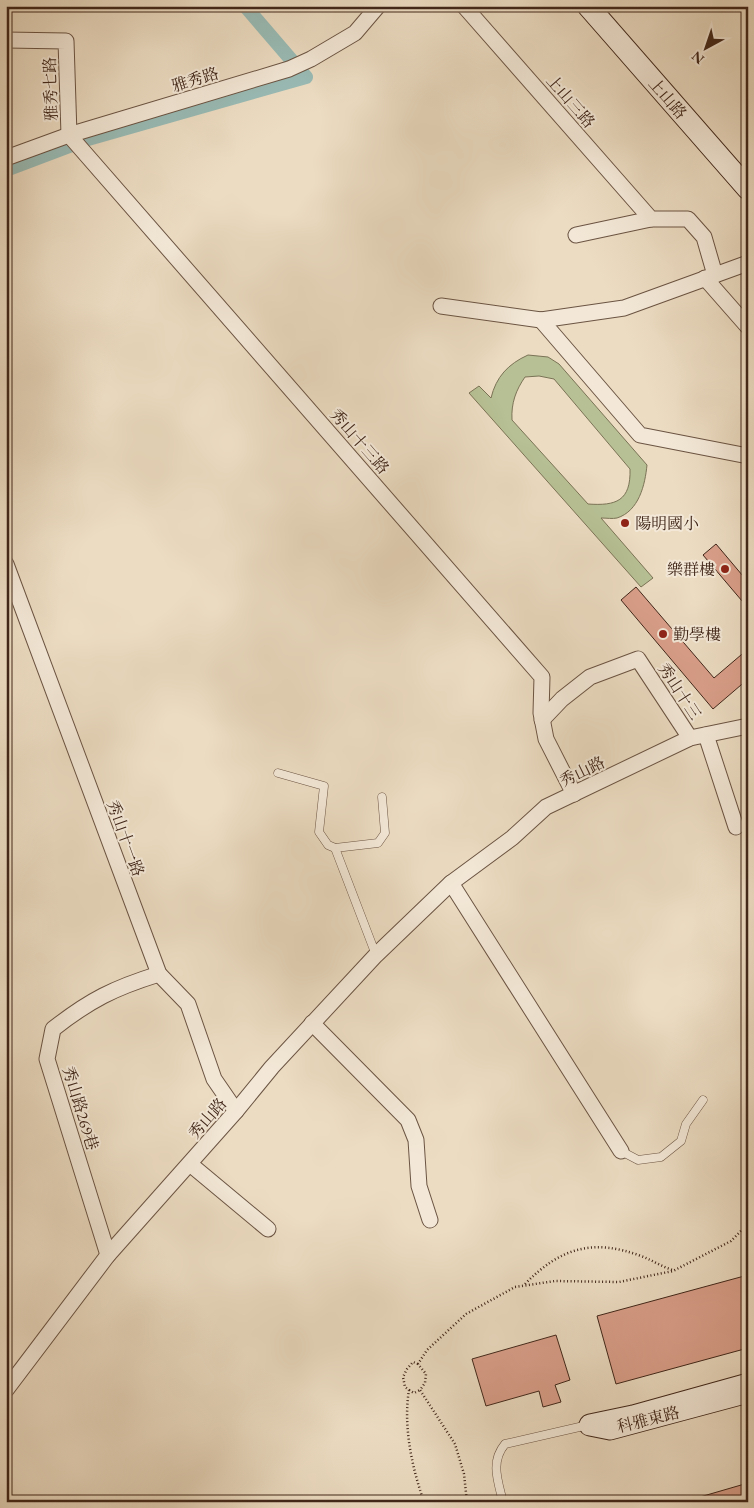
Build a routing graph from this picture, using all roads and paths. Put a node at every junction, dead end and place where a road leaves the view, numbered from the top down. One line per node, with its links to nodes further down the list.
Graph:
1 (378, 6): 5 (street, 雅秀路)
2 (464, 6): 8 (street, 上山三路)
3 (588, 6): 7 (street, 上山路)
4 (6, 40): 5 (street, 雅秀七路)
5 (69, 135): 6 (street, 雅秀路); 17 (street, 秀山十三路)
6 (6, 158)
7 (747, 188)
8 (651, 219): 9 (street); 11 (street)
9 (576, 235)
10 (748, 263): 11 (street)
11 (710, 277): 13 (street); 14 (street)
12 (441, 306): 13 (street)
13 (540, 320): 15 (street)
14 (748, 327)
15 (748, 456)
16 (6, 564): 28 (street, 秀山十一路)
17 (542, 720): 20 (street, 秀山十三); 22 (street, 秀山十三路)
18 (748, 726): 19 (street, 秀山路)
19 (706, 735): 20 (street, 秀山路); 24 (street)
20 (690, 738): 22 (street, 秀山路)
21 (278, 773): 25 (lane)
22 (574, 794): 26 (street, 秀山路)
23 (382, 797): 25 (lane)
24 (736, 828)
25 (335, 848): 27 (lane)
26 (451, 883): 27 (street, 秀山路); 32 (street)
27 (376, 955): 29 (street, 秀山路)
28 (159, 974): 31 (street, 秀山十一路); 37 (street, 秀山路269巷)
29 (312, 1023): 31 (street, 秀山路); 34 (street)
30 (703, 1100): 32 (lane)
31 (236, 1111): 33 (street, 秀山路)
32 (621, 1152)
33 (190, 1164): 36 (street); 37 (street, 秀山路)
34 (430, 1220)
35 (748, 1224): 38 (path)
36 (268, 1229)
37 (108, 1255): 42 (street, 秀山路)
38 (673, 1270): 39 (path); 39 (path)
39 (524, 1285): 40 (path)
40 (418, 1364): 43 (path); 44 (path)
41 (748, 1384): 46 (street, 科雅東路)
42 (6, 1390)
43 (409, 1390): 44 (path); 47 (path)
44 (420, 1390): 48 (path)
45 (748, 1392): 46 (street, 科雅東路)
46 (590, 1425): 49 (lane)
47 (424, 1502)
48 (467, 1502)
49 (504, 1502)

